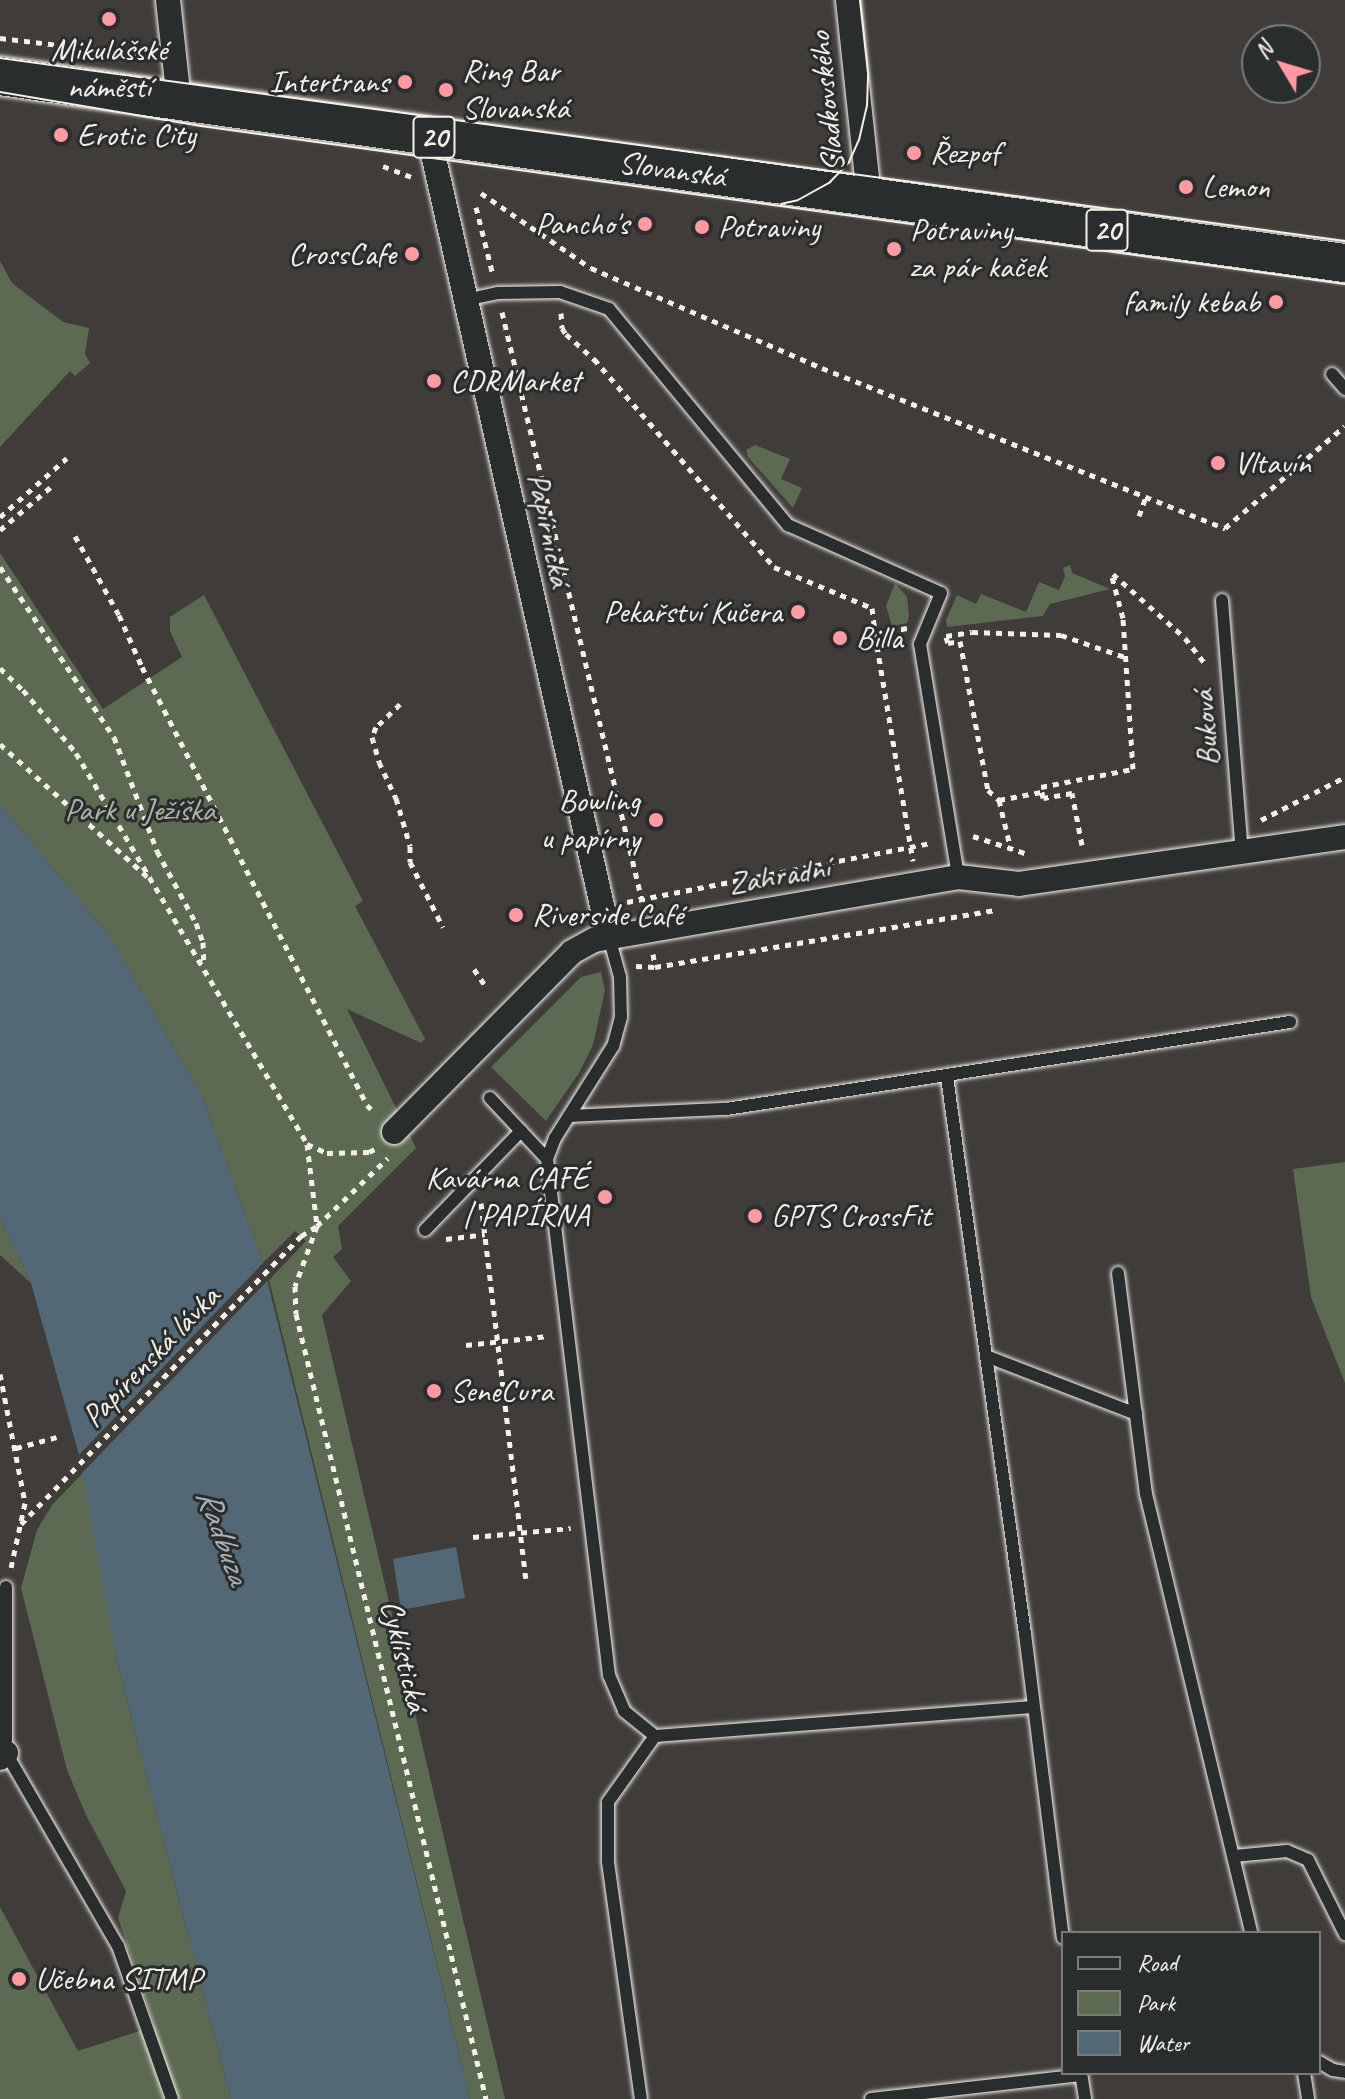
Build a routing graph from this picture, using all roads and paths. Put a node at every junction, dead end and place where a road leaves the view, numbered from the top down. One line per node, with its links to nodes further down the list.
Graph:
1 (168, 0): 4 (street)
2 (848, 0): 12 (street, Sladkovského)
3 (0, 38): 4 (path)
4 (175, 59): 6 (street)
5 (0, 76): 6 (main road, Slovanská / 20)
6 (179, 102): 7 (main road, Slovanská / 20)
7 (429, 136): 9 (street, Papírnická); 12 (main road, Slovanská / 20)
8 (409, 177): 10 (path)
9 (440, 187): 15 (path); 16 (street, Papírnická)
10 (413, 192)
11 (481, 193): 22 (path)
12 (869, 197): 13 (main road, Slovanská / 20)
13 (1345, 263)
14 (560, 292): 15 (lane); 29 (path); 47 (lane)
15 (498, 293): 16 (lane); 51 (path)
16 (465, 300): 52 (street, Papírnická)
17 (1332, 374): 18 (lane)
18 (1345, 389)
19 (1345, 426): 22 (path)
20 (67, 458): 24 (path)
21 (53, 485): 25 (path)
22 (1146, 497): 23 (path)
23 (1139, 516)
24 (0, 517)
25 (0, 530)
26 (75, 536): 61 (path)
27 (0, 567): 53 (path)
28 (1222, 600): 33 (lane, Buková)
29 (875, 634)
30 (946, 636): 31 (path)
31 (1125, 657): 33 (path); 37 (path)
32 (0, 668): 48 (path)
33 (1229, 695): 45 (lane, Buková)
34 (400, 704): 50 (path)
35 (0, 744): 48 (path)
36 (1345, 777): 42 (path)
37 (1042, 792): 38 (path); 46 (path)
38 (999, 800)
39 (1258, 807): 42 (path)
40 (1001, 808): 43 (path)
41 (1288, 817): 42 (path)
42 (1259, 821): 45 (path)
43 (1006, 829)
44 (1345, 837): 45 (street, Zahradní)
45 (1241, 842): 47 (street, Zahradní)
46 (1082, 845)
47 (958, 877): 51 (street, Zahradní)
48 (155, 884): 53 (path)
49 (1002, 909): 51 (path)
50 (443, 927)
51 (649, 931): 52 (street, Zahradní)
52 (609, 937): 59 (lane); 61 (street, Zahradní)
53 (204, 966): 62 (path)
54 (474, 969): 55 (path)
55 (487, 988)
56 (1290, 1022): 57 (lane)
57 (947, 1077): 59 (lane); 73 (lane)
58 (490, 1098): 60 (lane)
59 (569, 1116): 63 (lane)
60 (521, 1131): 63 (lane); 64 (lane)
61 (393, 1143): 62 (path); 65 (path)
62 (307, 1144): 65 (path)
63 (547, 1159): 70 (lane)
64 (477, 1177): 66 (lane); 67 (path)
65 (317, 1226): 78 (path, Papírenská lávka); 95 (path, Cyklistická)
66 (425, 1230)
67 (485, 1234): 68 (path); 71 (path)
68 (437, 1240)
69 (1118, 1273): 75 (lane)
70 (566, 1334): 71 (path); 83 (lane)
71 (498, 1342): 72 (path); 79 (path)
72 (466, 1345)
73 (986, 1356): 75 (lane); 82 (lane)
74 (0, 1374): 77 (path)
75 (1136, 1414): 85 (lane)
76 (57, 1437): 77 (path)
77 (16, 1448): 78 (path)
78 (21, 1524): 80 (path)
79 (526, 1578)
80 (6, 1587): 81 (lane)
81 (3, 1663): 84 (lane)
82 (1033, 1707): 83 (lane); 86 (lane)
83 (655, 1736): 96 (lane)
84 (3, 1756): 94 (lane)
85 (1234, 1856): 87 (lane); 88 (lane)
86 (1062, 1931)
87 (1251, 1931)
88 (1345, 1934)
89 (1321, 2063): 90 (lane)
90 (1345, 2072)
91 (1073, 2075): 97 (lane)
92 (1081, 2075): 98 (lane)
93 (1304, 2075): 99 (lane)
94 (172, 2099)
95 (486, 2099)
96 (641, 2099)
97 (871, 2099)
98 (1085, 2099)
99 (1308, 2099)

